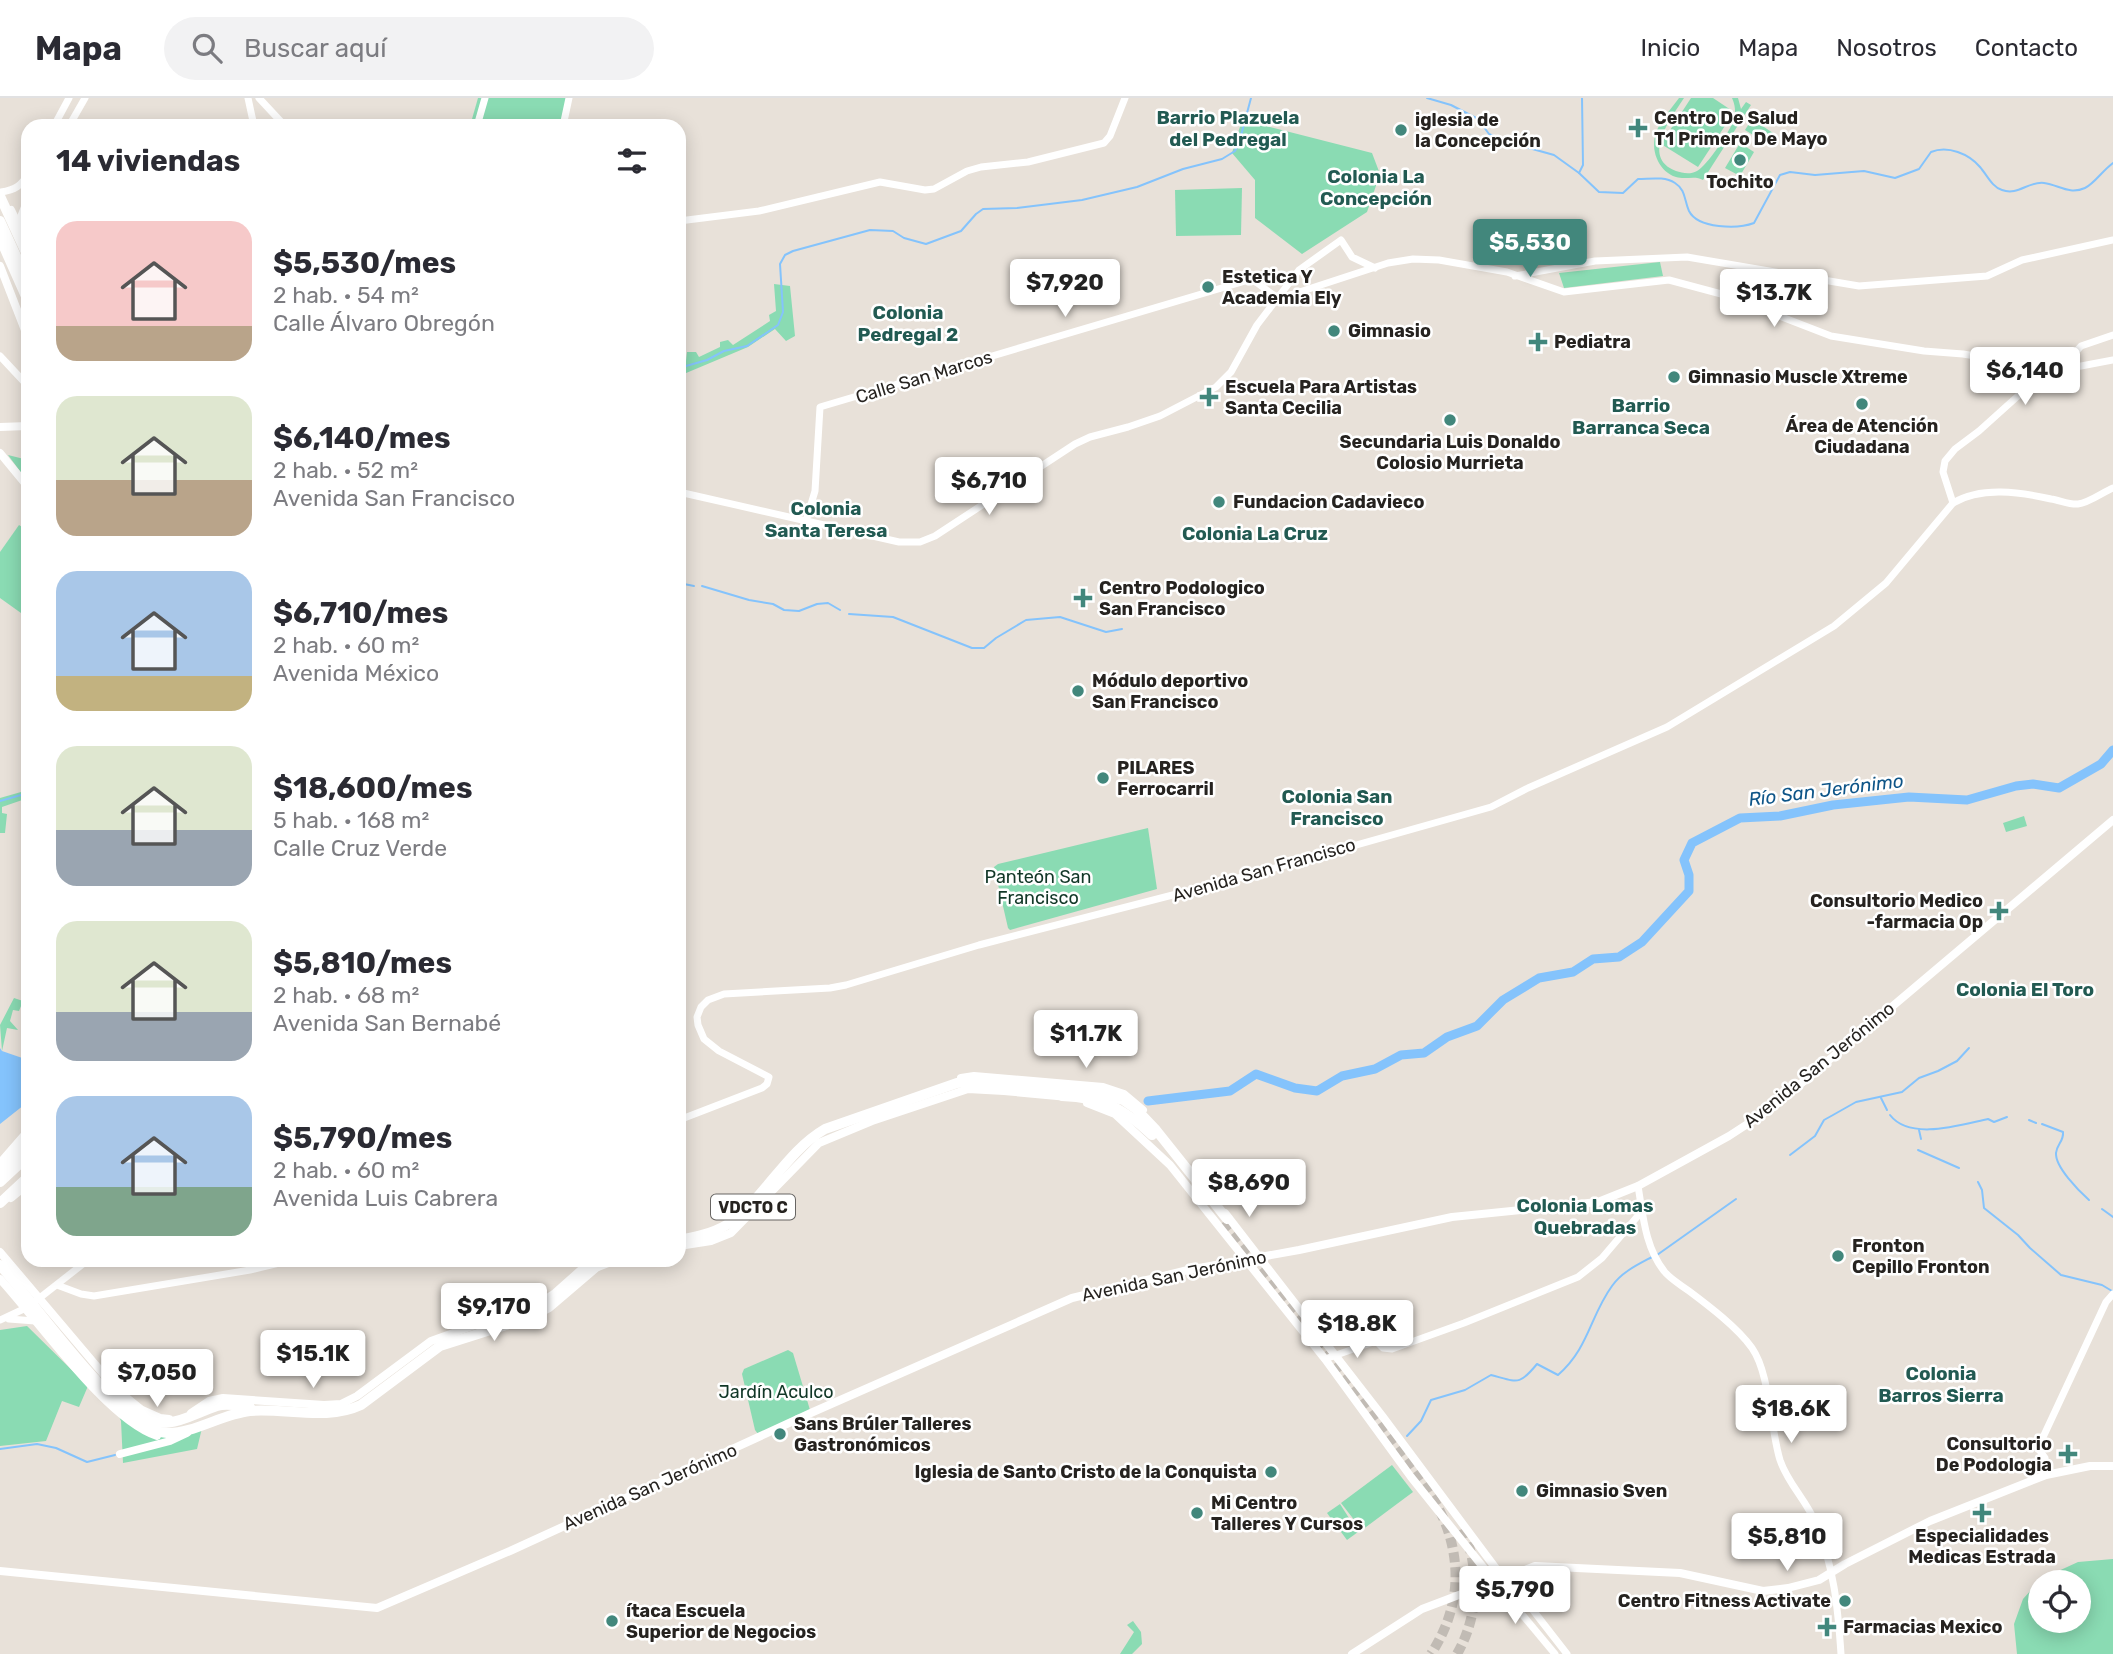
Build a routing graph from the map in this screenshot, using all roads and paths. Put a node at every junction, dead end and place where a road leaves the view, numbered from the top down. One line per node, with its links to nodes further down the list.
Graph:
1 (69, 98): 8 (street)
2 (85, 98): 9 (street)
3 (248, 98): 10 (street)
4 (259, 98): 11 (street)
5 (485, 98): 12 (street)
6 (569, 98): 13 (street)
7 (1125, 98): 18 (street)
8 (58, 119)
9 (73, 119)
10 (252, 119)
11 (278, 119)
12 (479, 119)
13 (564, 119)
14 (21, 185): 15 (street)
15 (0, 192): 20 (main road); 25 (highway)
16 (0, 212): 26 (highway)
17 (21, 216): 20 (street)
18 (686, 220)
19 (0, 221): 29 (highway)
20 (18, 223): 21 (main road)
21 (21, 230)
22 (0, 231): 33 (highway)
23 (0, 238): 34 (highway)
24 (2113, 240): 31 (street)
25 (21, 241)
26 (21, 256)
27 (0, 258): 37 (main road)
28 (0, 266): 38 (main road)
29 (21, 267)
30 (1376, 268): 32 (street); 36 (street); 36 (street)
31 (1550, 268): 32 (street); 35 (street)
32 (1515, 276): 35 (street)
33 (21, 278)
34 (21, 284)
35 (1550, 287): 42 (street)
36 (1275, 296): 51 (street); 51 (street, Calle San Marcos)
37 (21, 309)
38 (21, 320)
39 (2113, 335): 42 (street)
40 (0, 356): 43 (street)
41 (2113, 360): 42 (street)
42 (2060, 370): 50 (street)
43 (21, 378)
44 (21, 426): 45 (main road)
45 (0, 427)
46 (0, 453): 47 (main road)
47 (21, 478)
48 (2113, 488): 50 (street)
49 (686, 494): 51 (street)
50 (1953, 503): 60 (street, Avenida San Francisco)
51 (806, 521)
52 (2113, 820): 74 (main road, Avenida San Jerónimo)
53 (1055, 1082): 54 (highway); 56 (main road)
54 (1001, 1083): 55 (highway); 57 (main road); 62 (main road); 64 (main road)
55 (986, 1084): 59 (highway, VDCTO C); 65 (highway, VDCTO C); 81 (highway, VDCTO C)
56 (1112, 1089): 59 (highway); 79 (main road)
57 (1062, 1096): 58 (main road); 63 (highway)
58 (1075, 1099): 61 (highway)
59 (1136, 1109): 65 (highway, VDCTO C)
60 (686, 1117)
61 (1123, 1117): 63 (highway); 83 (main road)
62 (841, 1120): 64 (main road); 80 (main road)
63 (1140, 1124): 65 (highway)
64 (847, 1131): 80 (main road)
65 (1152, 1135)
66 (21, 1140): 70 (main road)
67 (21, 1148): 70 (highway)
68 (21, 1157): 72 (highway)
69 (21, 1162): 72 (highway)
70 (2, 1166)
71 (21, 1170): 76 (highway)
72 (0, 1179)
73 (21, 1181): 77 (highway)
74 (1639, 1186): 78 (street); 85 (main road, Avenida San Jerónimo)
75 (21, 1188): 77 (main road)
76 (0, 1189)
77 (1, 1201)
78 (1642, 1210): 105 (street); 115 (street)
79 (1241, 1232): 83 (main road); 85 (main road)
80 (693, 1239): 82 (main road)
81 (686, 1240)
82 (686, 1240)
83 (1230, 1240): 86 (main road)
84 (0, 1255): 100 (main road); 107 (main road); 108 (highway)
85 (1261, 1258): 86 (main road, Avenida San Jerónimo); 94 (main road)
86 (1246, 1261): 96 (main road); 114 (main road, Avenida San Jerónimo)
87 (79, 1267): 97 (street)
88 (263, 1267): 97 (street)
89 (586, 1267): 108 (highway)
90 (588, 1267): 98 (main road)
91 (595, 1267): 100 (highway)
92 (595, 1267): 98 (main road)
93 (599, 1267): 98 (main road)
94 (1267, 1267): 96 (main road); 105 (main road)
95 (0, 1272): 100 (highway); 109 (main road)
96 (1256, 1273): 106 (main road)
97 (58, 1284): 100 (street)
98 (568, 1290): 108 (main road); 108 (main road)
99 (2111, 1295): 113 (street)
100 (33, 1304): 101 (street); 102 (main road); 103 (main road)
101 (3, 1320): 102 (street)
102 (38, 1322): 104 (main road)
103 (64, 1328): 104 (main road); 107 (main road)
104 (50, 1336): 109 (main road)
105 (1336, 1356): 106 (street); 116 (main road)
106 (1325, 1359): 116 (main road)
107 (117, 1392): 108 (highway); 108 (main road)
108 (251, 1406): 110 (main road)
109 (142, 1430): 110 (main road)
110 (189, 1432): 111 (main road)
111 (120, 1454)
112 (2113, 1466): 113 (main road)
113 (2046, 1475): 115 (main road)
114 (0, 1571)
115 (1832, 1572): 116 (main road); 120 (street)
116 (1499, 1580): 117 (main road); 118 (street); 119 (street)
117 (1352, 1654)
118 (1555, 1654)
119 (1567, 1654)
120 (1841, 1654)

